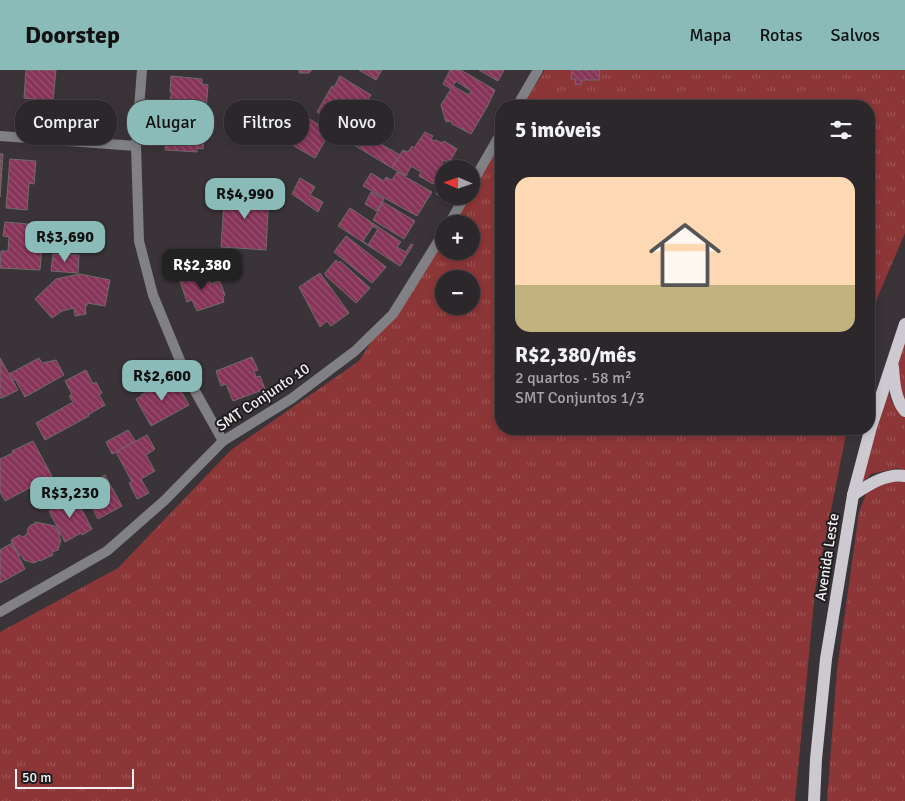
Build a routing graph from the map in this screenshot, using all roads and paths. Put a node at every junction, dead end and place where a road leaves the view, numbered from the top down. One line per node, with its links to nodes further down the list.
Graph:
1 (142, 70): 6 (street)
2 (538, 70): 3 (street)
3 (520, 100)
4 (0, 136): 6 (street)
5 (495, 143): 7 (street)
6 (136, 146): 14 (street)
7 (480, 169)
8 (435, 246): 14 (street, SMT Conjunto 10)
9 (905, 324): 10 (main road, Avenida Leste)
10 (893, 359): 11 (main road); 12 (main road, Avenida Leste)
11 (905, 412)
12 (875, 415)
13 (869, 435): 16 (main road, Avenida Leste)
14 (222, 441): 17 (street, SMT Conjunto 10)
15 (905, 476): 16 (main road)
16 (853, 495): 18 (main road, Avenida Leste)
17 (0, 612)
18 (814, 801)

